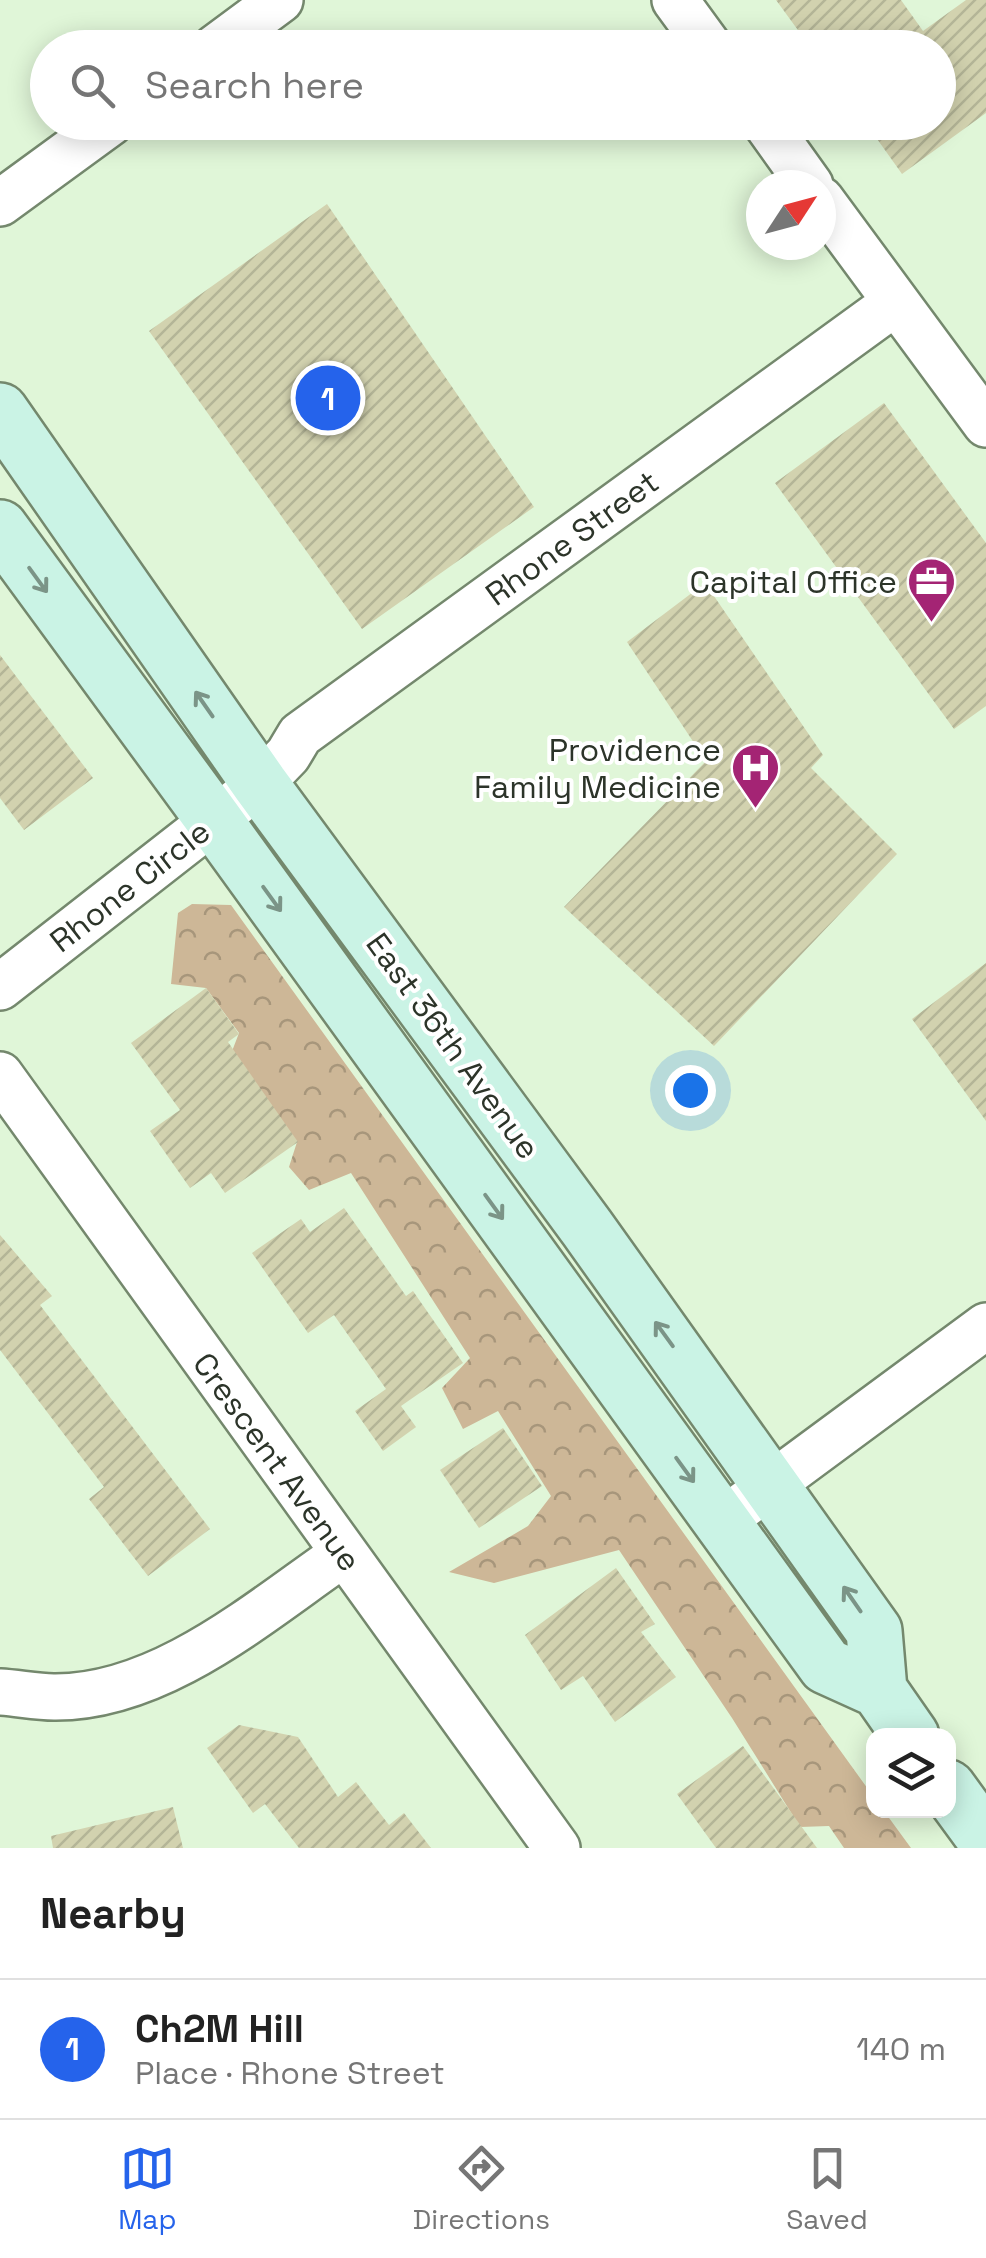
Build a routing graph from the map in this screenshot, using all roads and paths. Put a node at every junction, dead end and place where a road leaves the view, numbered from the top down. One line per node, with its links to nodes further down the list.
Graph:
1 (280, 0): 3 (street)
2 (675, 0): 4 (street)
3 (239, 30)
4 (697, 30)
5 (86, 140): 8 (street)
6 (778, 140): 7 (street)
7 (799, 170)
8 (0, 203)
9 (836, 220): 10 (street)
10 (896, 302): 12 (street); 14 (street, Rhone Street)
11 (0, 411): 14 (main road, East 36th Avenue, one-way to 11)
12 (986, 424)
13 (0, 528): 15 (main road, East 36th Avenue, one-way to 15)
14 (260, 784): 15 (street, Rhone Circle); 19 (main road, East 36th Avenue, one-way to 14)
15 (214, 820): 16 (street, Rhone Circle); 20 (main road, East 36th Avenue, one-way to 20)
16 (0, 987)
17 (0, 1075): 21 (street, Crescent Avenue)
18 (986, 1326): 19 (street)
19 (772, 1485): 20 (street); 22 (main road, East 36th Avenue, one-way to 19)
20 (722, 1521): 22 (main road, East 36th Avenue)
21 (343, 1554): 23 (street); 27 (street, Crescent Avenue)
22 (879, 1690): 24 (main road, East 36th Avenue)
23 (0, 1692)
24 (906, 1728)
25 (956, 1799): 26 (main road)
26 (986, 1840)
27 (557, 1848)

